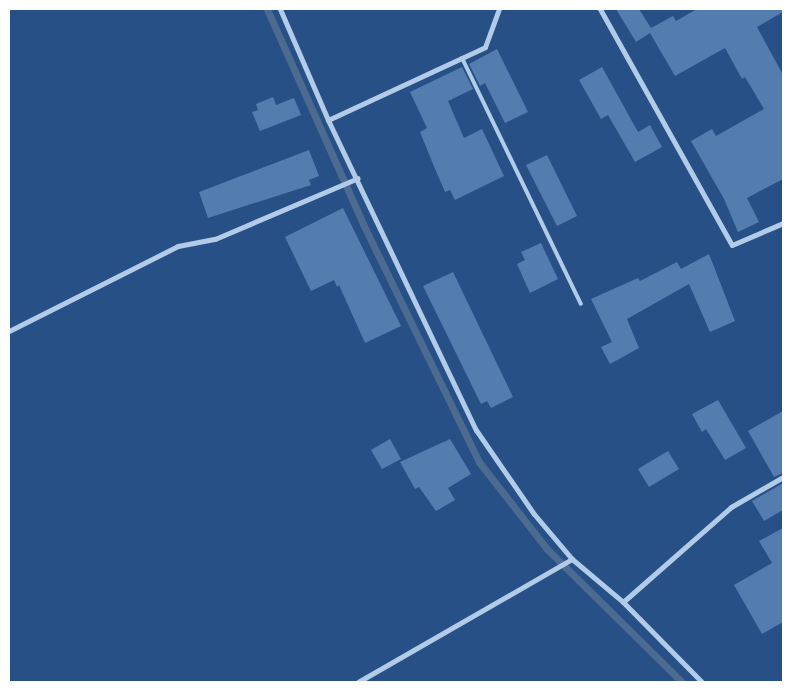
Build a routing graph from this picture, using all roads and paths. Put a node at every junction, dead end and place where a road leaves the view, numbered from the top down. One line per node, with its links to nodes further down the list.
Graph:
1 (280, 9): 5 (street)
2 (499, 9): 4 (street)
3 (602, 9): 7 (street)
4 (462, 58): 5 (street); 8 (lane)
5 (328, 120): 6 (street)
6 (358, 178): 9 (street); 11 (street)
7 (783, 224)
8 (581, 304)
9 (9, 331)
10 (783, 477): 12 (street)
11 (572, 558): 12 (street); 13 (street)
12 (623, 602): 14 (street)
13 (358, 682)
14 (702, 682)

